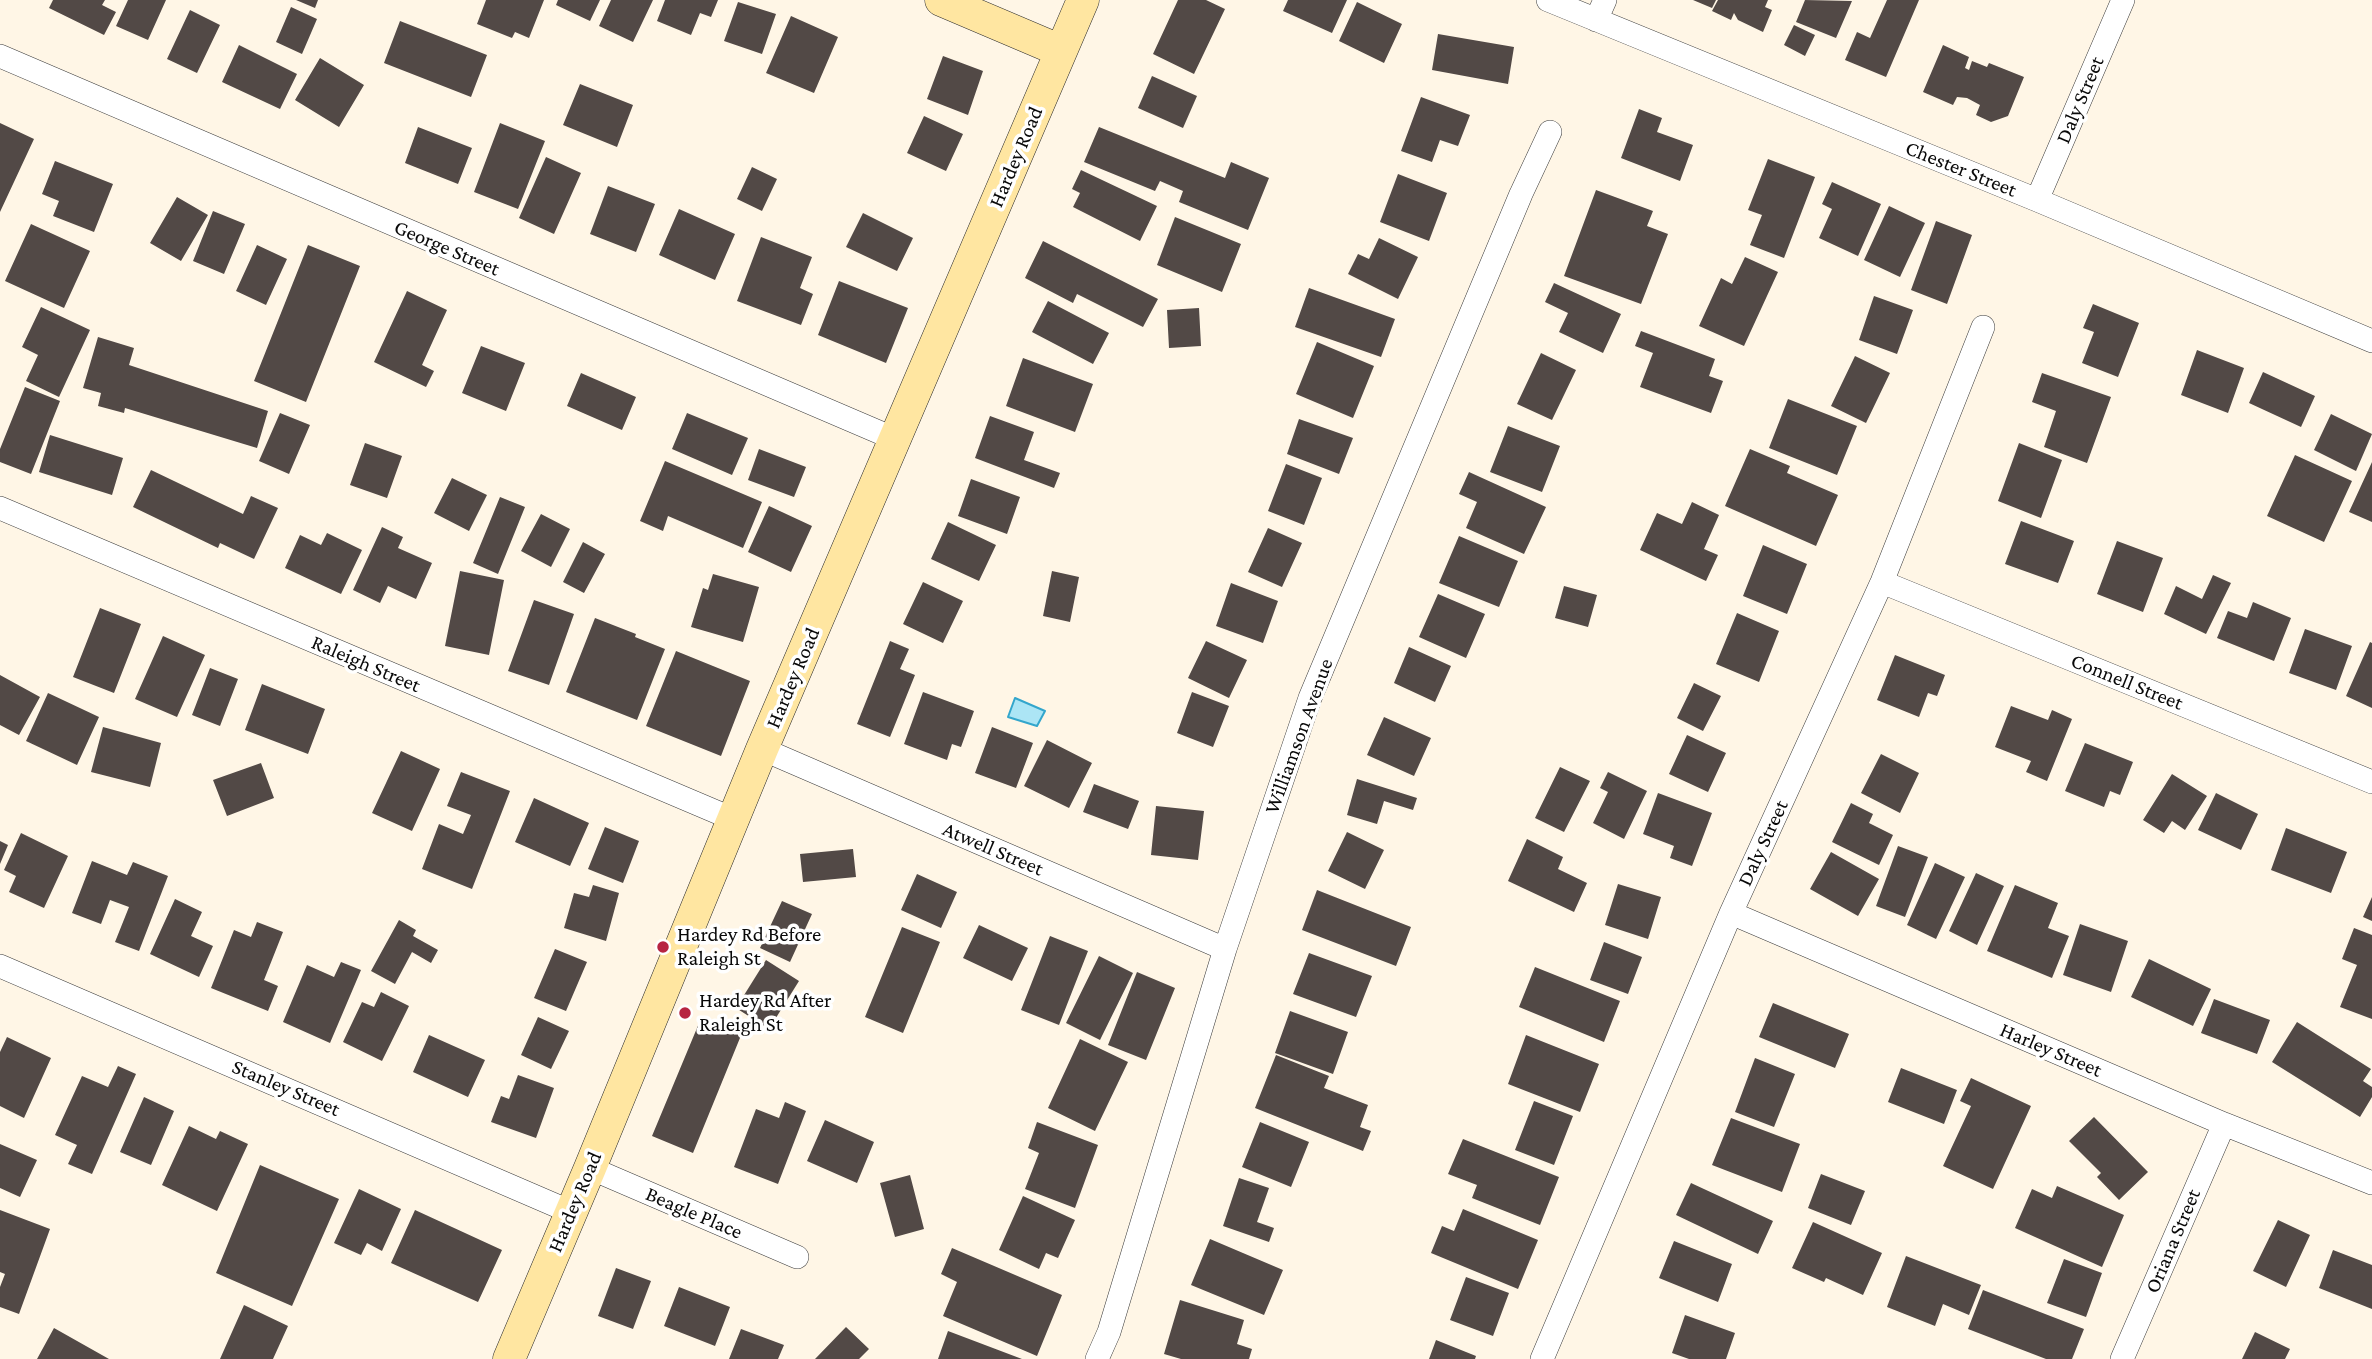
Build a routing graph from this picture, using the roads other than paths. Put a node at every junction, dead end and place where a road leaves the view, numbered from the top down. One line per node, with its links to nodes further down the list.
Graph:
1 (941, 0): 6 (main road)
2 (1083, 0): 6 (main road, Hardey Road)
3 (1548, 0): 5 (street, Chester Street)
4 (2123, 0): 9 (street, Daly Street)
5 (1601, 10): 9 (street, Chester Street)
6 (1061, 51): 12 (main road, Hardey Road)
7 (0, 56): 12 (street, George Street)
8 (1550, 132): 19 (street, Williamson Avenue)
9 (2037, 200): 11 (street, Chester Street)
10 (1983, 327): 14 (street, Daly Street)
11 (2372, 341)
12 (895, 439): 15 (main road, Hardey Road)
13 (0, 508): 17 (street, Raleigh Street)
14 (1882, 582): 16 (street, Connell Street); 18 (street, Daly Street)
15 (762, 749): 17 (main road, Hardey Road); 19 (street, Atwell Street)
16 (2372, 782)
17 (733, 819): 22 (main road, Hardey Road)
18 (1731, 913): 21 (street, Harley Street); 28 (street, Daly Street)
19 (1225, 949): 27 (street, Williamson Avenue)
20 (0, 966): 24 (street, Stanley Street)
21 (2224, 1124): 23 (street, Harley Street); 29 (street, Oriana Street)
22 (590, 1168): 24 (main road, Hardey Road); 25 (street, Beagle Place)
23 (2372, 1183)
24 (571, 1212): 26 (main road, Hardey Road)
25 (797, 1257)
26 (509, 1359)
27 (1097, 1359)
28 (1542, 1359)
29 (2122, 1359)

